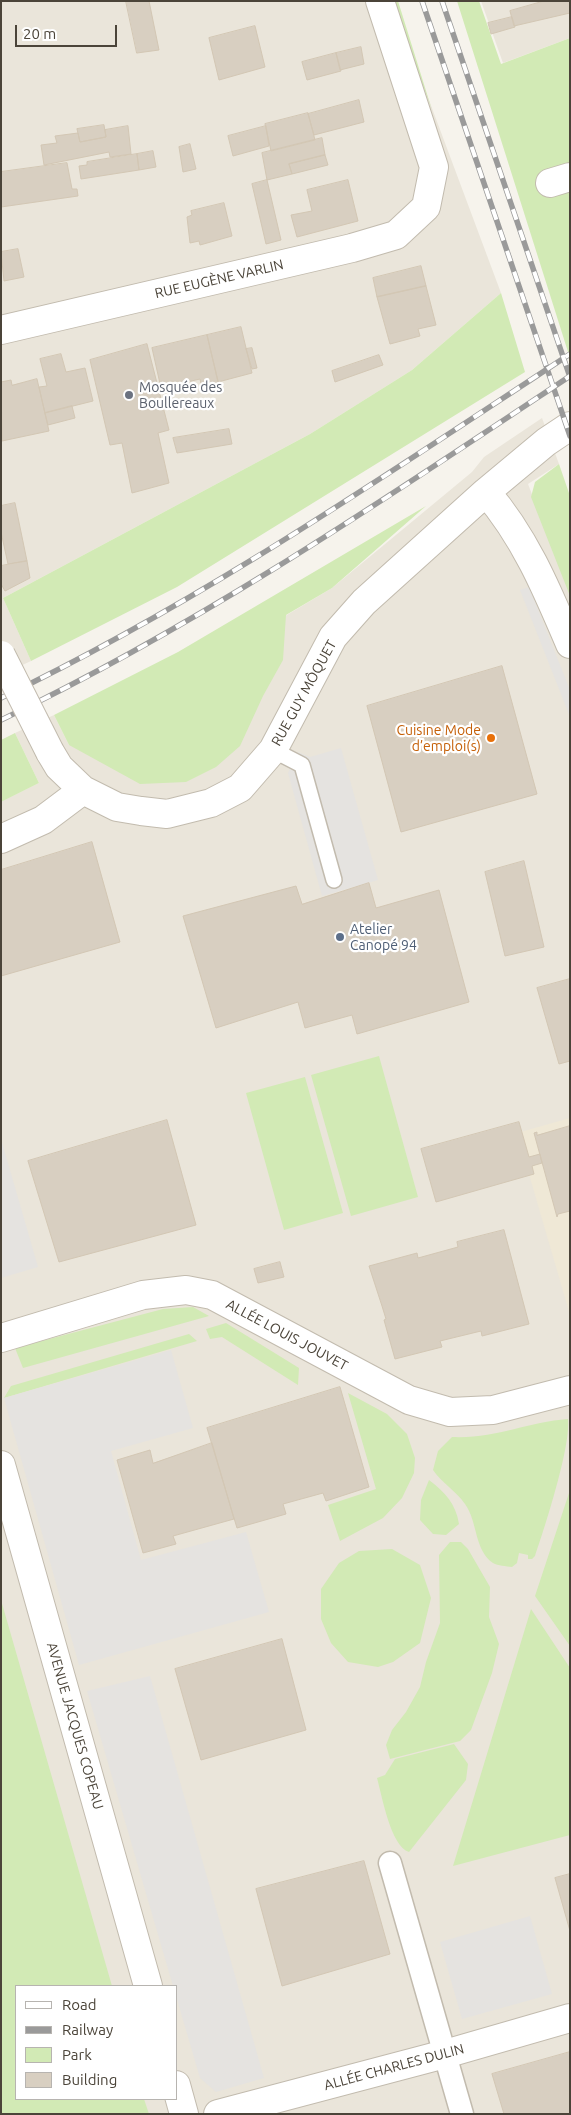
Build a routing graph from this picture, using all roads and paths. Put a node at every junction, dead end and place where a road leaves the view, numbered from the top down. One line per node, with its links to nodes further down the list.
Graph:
1 (380, 1): 2 (street, RUE EUGÈNE VARLIN)
2 (1, 330)
3 (570, 426): 4 (street, RUE GUY MÔQUET)
4 (486, 492): 5 (street); 7 (street, RUE GUY MÔQUET)
5 (570, 644)
6 (1, 655): 8 (street, RUE GUY MÔQUET, bridge)
7 (272, 750): 8 (street, RUE GUY MÔQUET); 10 (lane)
8 (83, 790): 9 (street)
9 (1, 840)
10 (334, 880)
11 (1, 1338): 12 (street, ALLÉE LOUIS JOUVET)
12 (570, 1390)
13 (1, 1465): 15 (street, AVENUE JACQUES COPEAU)
14 (390, 1863): 17 (street)
15 (148, 1985)
16 (570, 2018): 17 (street, ALLÉE CHARLES DULIN)
17 (445, 2054): 20 (street, ALLÉE CHARLES DULIN); 21 (street)
18 (178, 2092): 19 (street)
19 (184, 2114)
20 (218, 2114)
21 (462, 2114)

